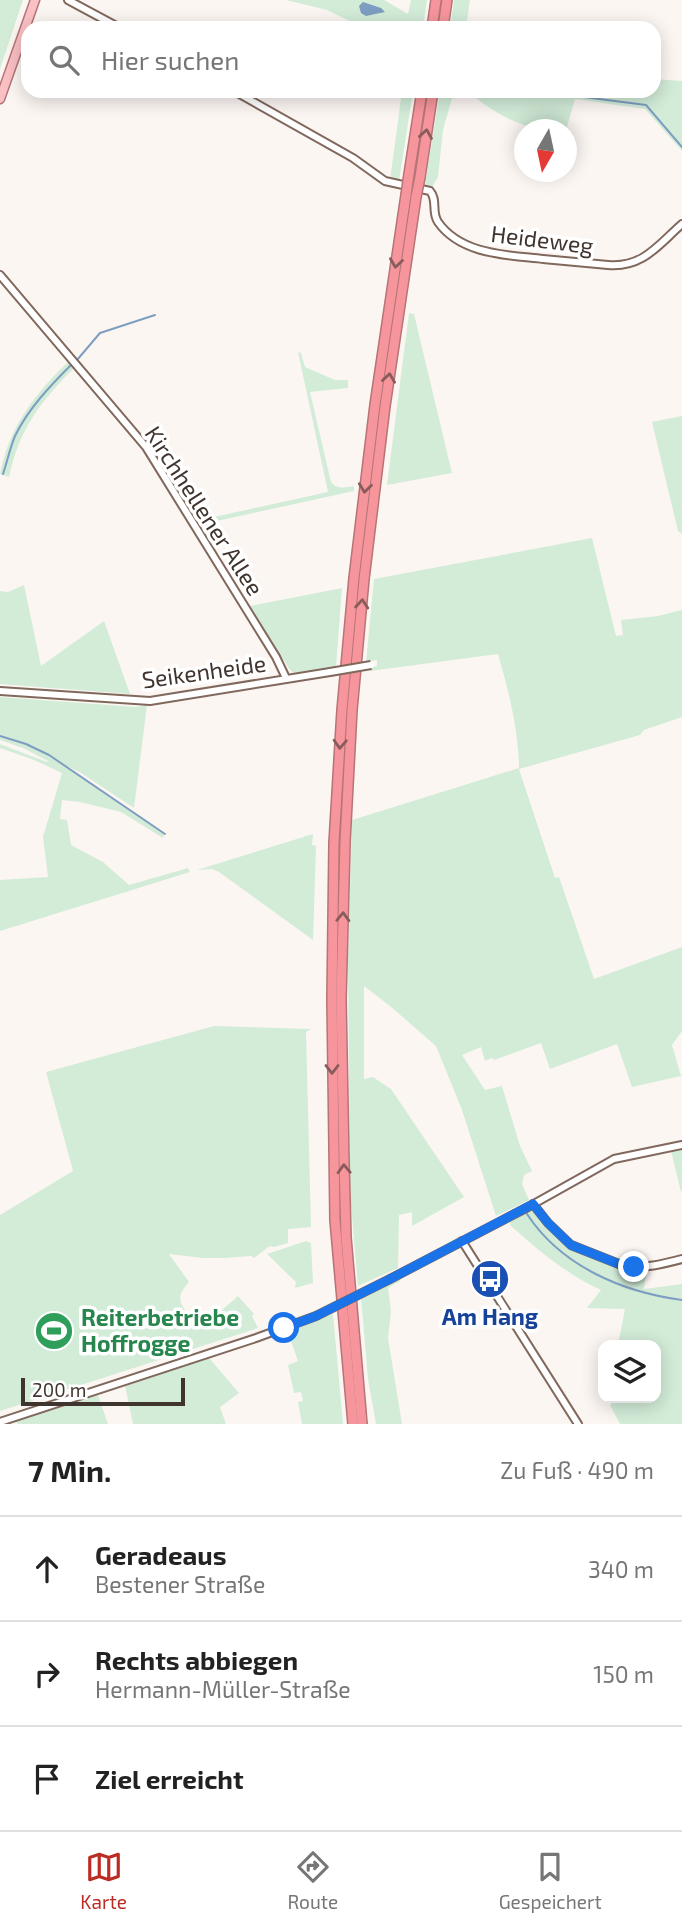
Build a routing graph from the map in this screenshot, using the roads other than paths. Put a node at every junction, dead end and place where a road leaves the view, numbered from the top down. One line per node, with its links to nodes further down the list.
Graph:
1 (35, 0): 5 (main road)
2 (68, 0): 6 (street)
3 (436, 0): 7 (highway)
4 (447, 0): 8 (highway)
5 (28, 21)
6 (107, 21)
7 (433, 21)
8 (444, 21)
9 (21, 40): 13 (main road)
10 (246, 98): 14 (street, Heideweg)
11 (421, 98): 24 (highway, one-way to 24, bridge)
12 (432, 98): 25 (highway, one-way to 12, bridge)
13 (0, 99)
14 (682, 224)
15 (0, 275): 17 (street, Kirchhellener Allee)
16 (371, 665): 17 (street, Seikenheide, bridge)
17 (286, 678): 18 (street, Seikenheide)
18 (0, 691)
19 (682, 1145): 20 (street)
20 (531, 1205): 21 (street); 22 (street)
21 (462, 1241): 23 (street, bridge); 26 (street)
22 (682, 1259)
23 (0, 1422)
24 (353, 1424)
25 (365, 1424)
26 (578, 1424)

